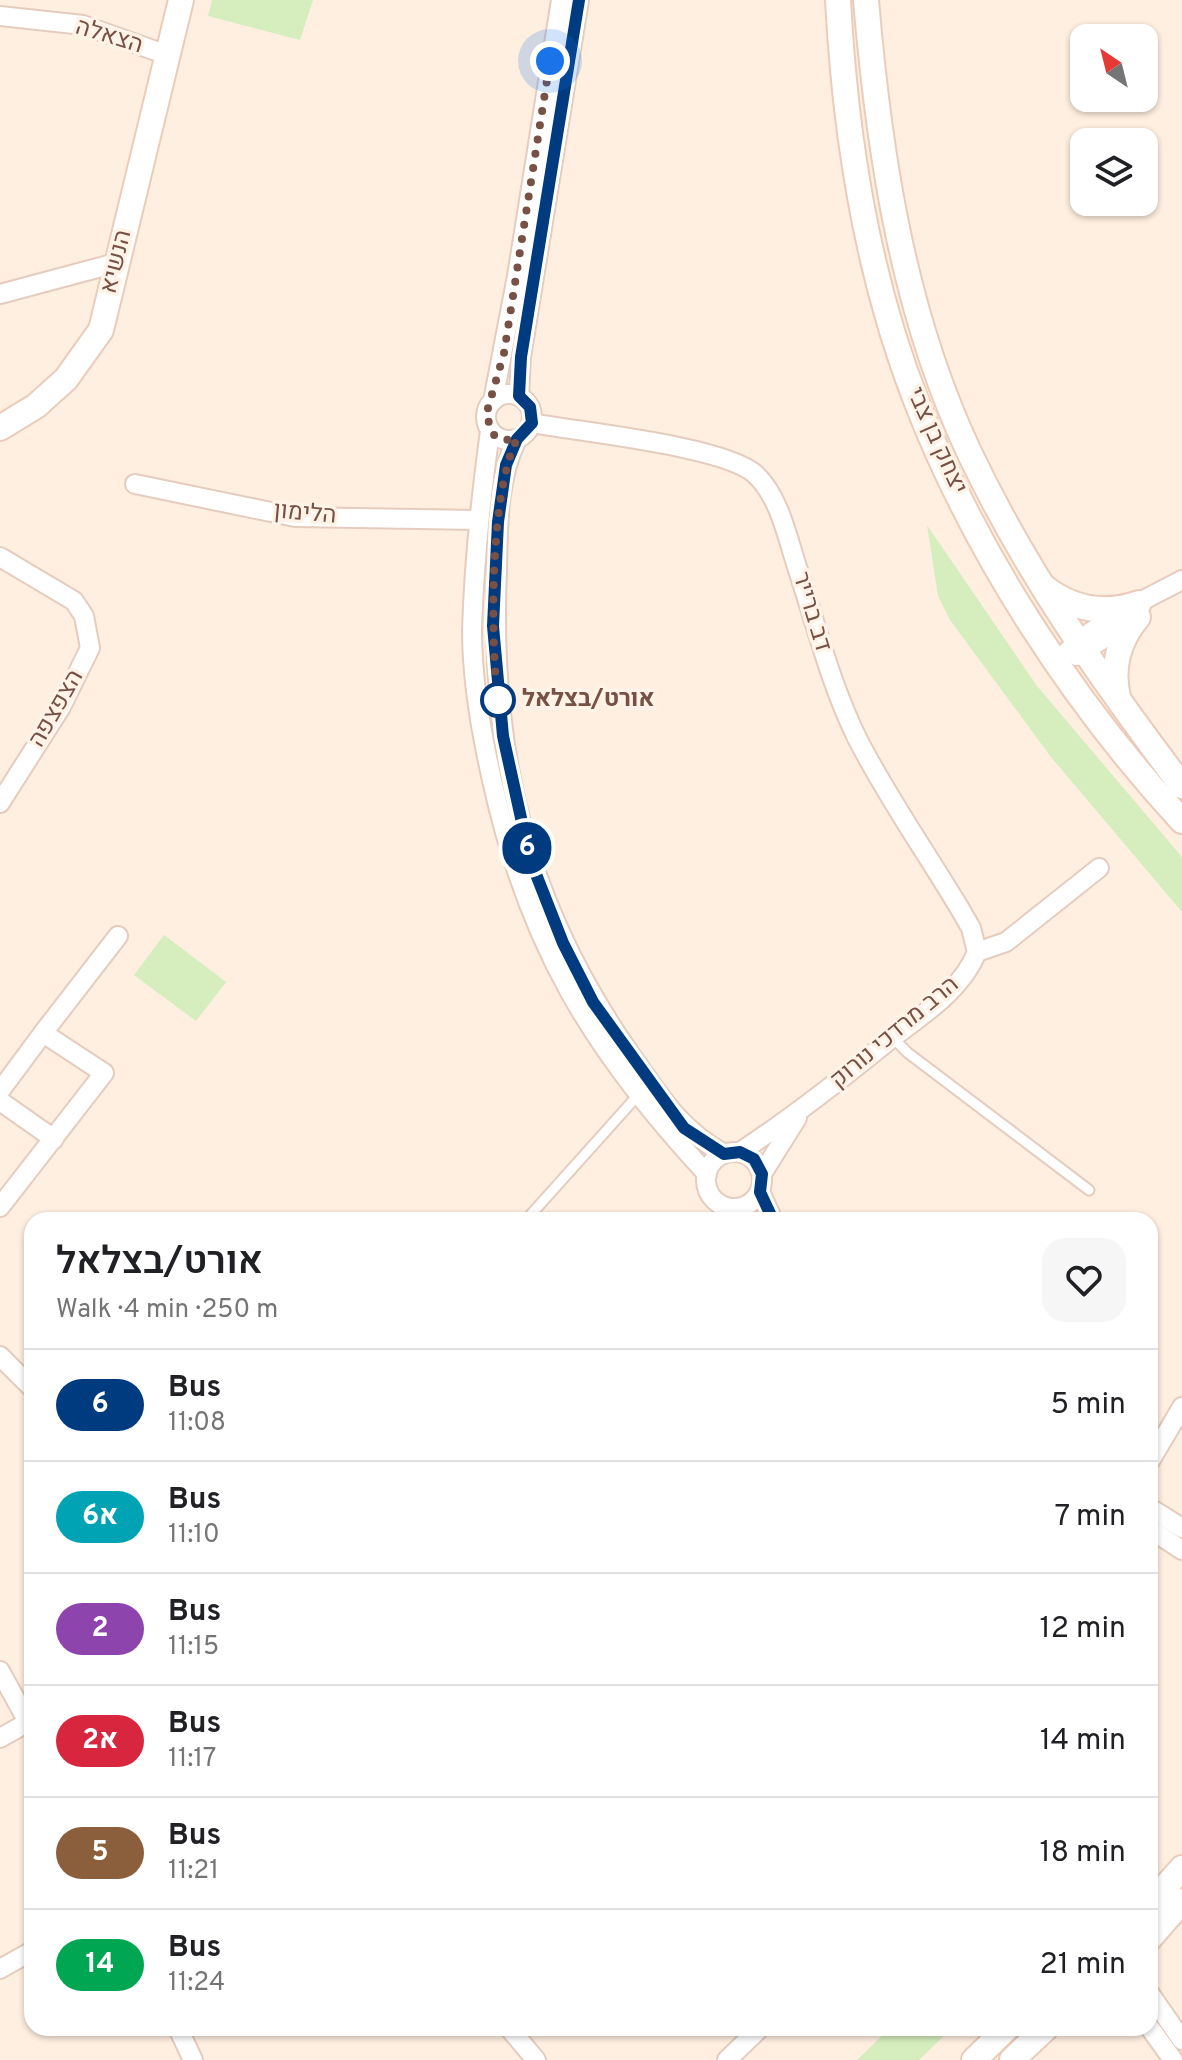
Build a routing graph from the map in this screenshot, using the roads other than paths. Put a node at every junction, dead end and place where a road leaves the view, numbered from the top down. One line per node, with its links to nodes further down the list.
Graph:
1 (181, 0): 8 (street, הנשיא)
2 (196, 0): 8 (street, הנשיא)
3 (561, 0): 12 (street)
4 (579, 0): 11 (street)
5 (838, 0): 25 (street, יצחק בן צבי)
6 (866, 0): 20 (street, יצחק בן צבי)
7 (0, 16): 8 (street, הצאלה)
8 (170, 56): 9 (street, הנשיא)
9 (116, 263): 10 (street); 14 (street, הנשיא)
10 (0, 294)
11 (519, 396): 12 (street); 13 (street)
12 (493, 401): 15 (street)
13 (532, 423): 16 (street); 32 (street, דב ברייר)
14 (0, 428)
15 (490, 431): 16 (street); 18 (street)
16 (517, 439): 40 (street)
17 (135, 484): 18 (street, הלימון)
18 (478, 520): 36 (street)
19 (0, 557): 28 (street, הצפצפה)
20 (1036, 579): 23 (street); 24 (street, יצחק בן צבי)
21 (1182, 580): 23 (street)
22 (1182, 586): 23 (street)
23 (1138, 610): 24 (street); 26 (street)
24 (1080, 647): 25 (street); 26 (street, יצחק בן צבי)
25 (1058, 661): 29 (street, יצחק בן צבי)
26 (1120, 703): 27 (street, יצחק בן צבי)
27 (1182, 786)
28 (0, 803)
29 (1182, 821)
30 (1099, 868): 32 (street, הרב מרדכי נורוק)
31 (118, 936): 33 (street)
32 (977, 952): 34 (street, הרב מרדכי נורוק)
33 (43, 1033): 35 (street); 39 (street)
34 (893, 1038): 38 (street, הרב מרדכי נורוק); 43 (lane)
35 (0, 1091)
36 (639, 1094): 41 (street); 45 (lane)
37 (0, 1101): 39 (street)
38 (800, 1113): 40 (street, הרב מרדכי נורוק); 42 (street, הרב מרדכי נורוק)
39 (54, 1139): 44 (street)
40 (732, 1153): 41 (street); 42 (street)
41 (707, 1174): 46 (street)
42 (761, 1183): 47 (street); 48 (street)
43 (1089, 1190)
44 (0, 1207)
45 (533, 1212)
46 (738, 1212)
47 (745, 1212)
48 (770, 1212)
49 (0, 1356): 50 (street)
50 (24, 1380)
51 (1182, 1407): 52 (street)
52 (1158, 1448)
53 (1158, 1513): 54 (street)
54 (1182, 1528)
55 (1158, 1534): 56 (street)
56 (1182, 1550)
57 (0, 1671): 58 (street)
58 (24, 1711)
59 (24, 1724): 60 (street)
60 (0, 1738)
61 (1182, 1868): 62 (street)
62 (1158, 1895)
63 (1182, 1901): 64 (street)
64 (1158, 1929)
65 (24, 1956): 66 (street)
66 (0, 1969)
67 (1158, 2006): 74 (street)
68 (182, 2036): 75 (street)
69 (516, 2036): 76 (street)
70 (752, 2036): 77 (street)
71 (999, 2036): 78 (street)
72 (1038, 2036): 79 (street)
73 (1156, 2036): 80 (street)
74 (1182, 2040)
75 (193, 2060)
76 (536, 2060)
77 (727, 2060)
78 (974, 2060)
79 (1012, 2060)
80 (1173, 2060)

